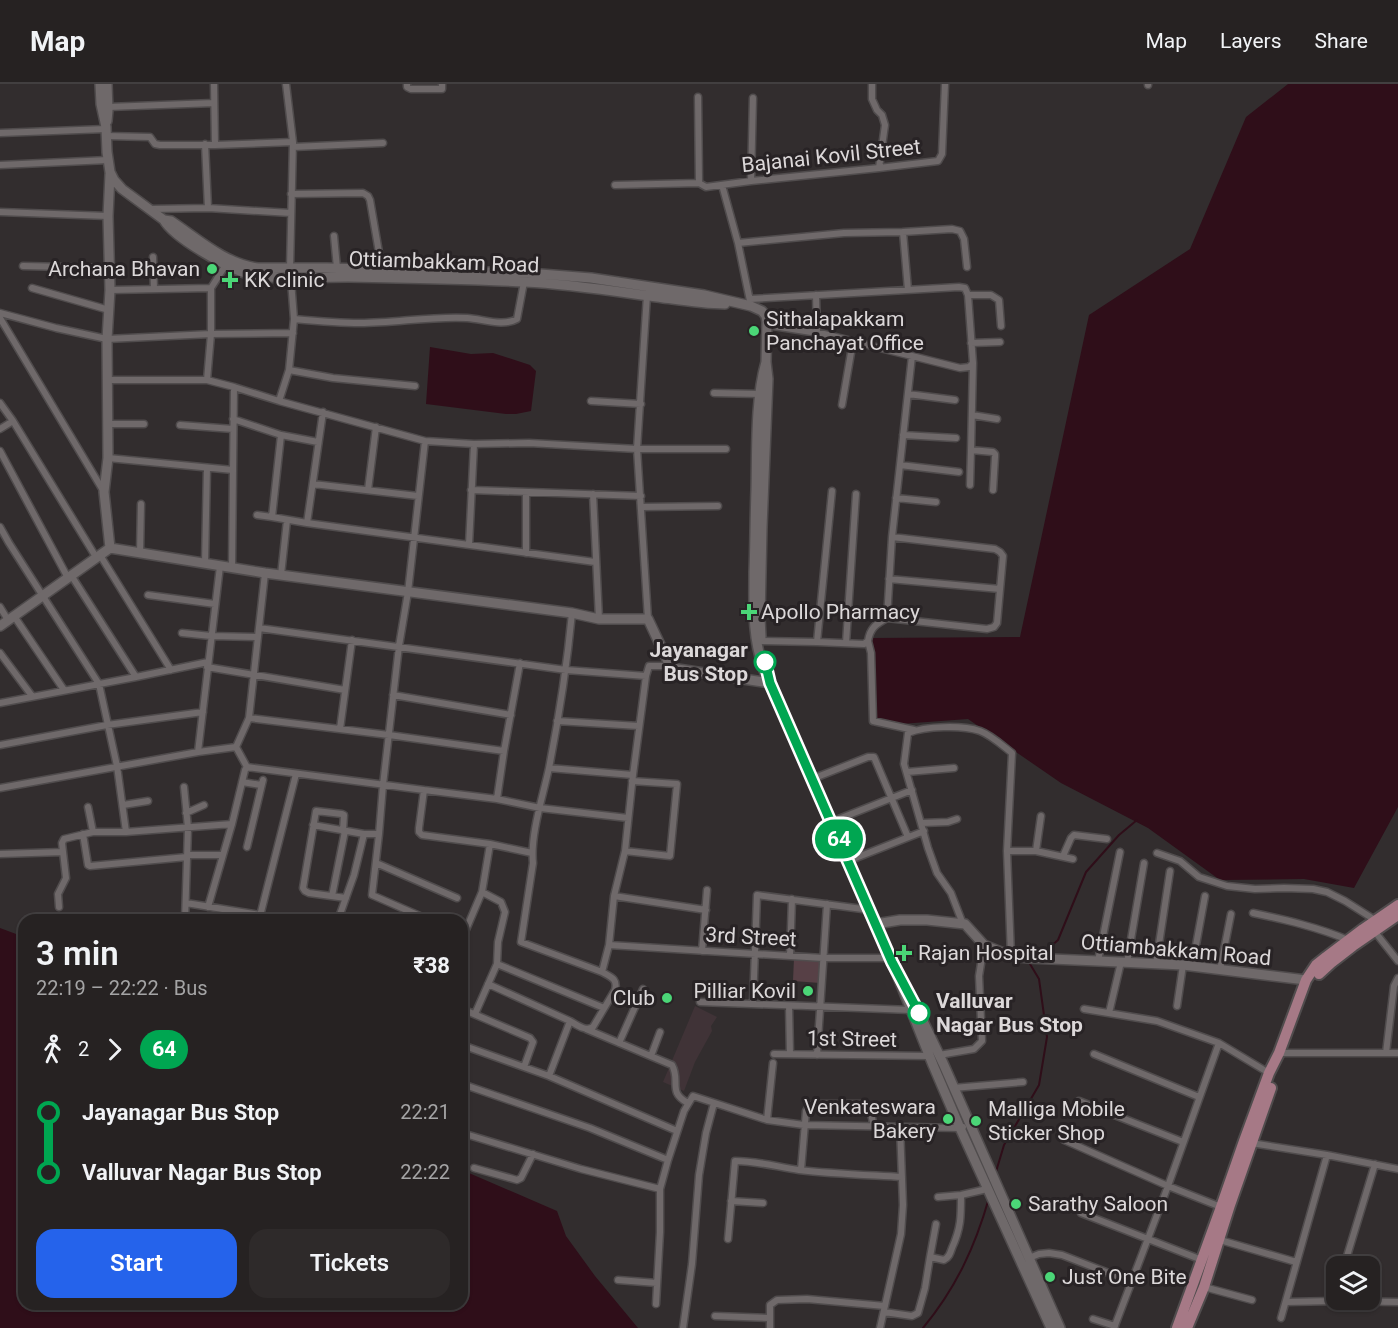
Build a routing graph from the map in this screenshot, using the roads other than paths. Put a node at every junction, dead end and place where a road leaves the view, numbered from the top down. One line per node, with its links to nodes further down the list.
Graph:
1 (100, 84): 13 (street)
2 (107, 84): 12 (street)
3 (214, 84): 11 (street)
4 (286, 84): 17 (street)
5 (406, 84): 6 (street)
6 (442, 84)
7 (872, 84): 21 (street)
8 (945, 84): 21 (street, Bajanai Kovil Street)
9 (698, 96): 24 (street)
10 (753, 98): 23 (street)
11 (214, 103): 12 (street); 18 (street)
12 (108, 107): 13 (street)
13 (106, 130): 14 (street); 16 (street); 19 (street)
14 (0, 134)
15 (382, 143): 17 (street)
16 (205, 144): 18 (street); 28 (street)
17 (293, 144): 18 (street); 27 (street)
18 (215, 145)
19 (108, 160): 20 (street); 22 (street)
20 (0, 165)
21 (879, 168): 23 (street, Bajanai Kovil Street)
22 (110, 172): 29 (street, Ottiambakkam Road); 32 (street)
23 (751, 181): 26 (street, Bajanai Kovil Street)
24 (699, 183): 25 (street, Bajanai Kovil Street); 26 (street, Bajanai Kovil Street)
25 (615, 185)
26 (722, 185): 35 (street)
27 (291, 194): 31 (street); 42 (street)
28 (208, 208): 29 (street); 31 (street)
29 (150, 209): 37 (street, Ottiambakkam Road)
30 (0, 212): 32 (street)
31 (291, 213): 43 (street)
32 (108, 216): 40 (street)
33 (903, 232): 35 (street); 39 (street); 49 (street)
34 (334, 236): 41 (street)
35 (738, 243): 53 (street)
36 (153, 257): 48 (street)
37 (228, 262): 43 (street, Ottiambakkam Road); 46 (street)
38 (23, 266): 40 (street)
39 (967, 267)
40 (110, 268): 47 (street)
41 (337, 268): 42 (street, Ottiambakkam Road); 43 (street, Ottiambakkam Road)
42 (382, 270): 54 (street, Ottiambakkam Road)
43 (291, 273): 44 (street, Ottiambakkam Road); 58 (street)
44 (524, 282): 50 (street, Ottiambakkam Road); 58 (street)
45 (32, 288): 55 (street)
46 (211, 288): 48 (street); 63 (street)
47 (110, 290): 48 (street); 55 (street)
48 (154, 290)
49 (908, 290): 51 (street); 52 (street)
50 (647, 295): 54 (street, Ottiambakkam Road); 83 (street)
51 (816, 295): 53 (street); 62 (street)
52 (968, 295): 60 (street); 67 (street)
53 (750, 302): 54 (street, Ottiambakkam Road); 59 (street)
54 (739, 304)
55 (109, 310): 64 (street)
56 (0, 313): 64 (street)
57 (0, 318): 117 (street)
58 (294, 319): 61 (street)
59 (767, 325): 62 (street); 69 (street)
60 (1001, 326)
61 (293, 333): 63 (street); 71 (street)
62 (818, 333): 65 (street)
63 (211, 334): 64 (street); 73 (street)
64 (107, 339): 72 (street)
65 (853, 341): 68 (street); 84 (street)
66 (1000, 342): 67 (street)
67 (971, 343): 70 (street)
68 (912, 356): 70 (street); 78 (street)
69 (766, 362): 77 (street); 164 (street)
70 (973, 363): 86 (street)
71 (290, 370): 74 (street); 80 (street)
72 (108, 380): 73 (street); 90 (street)
73 (207, 380): 75 (street)
74 (414, 386)
75 (234, 387): 80 (street); 87 (street)
76 (714, 393): 77 (street)
77 (761, 394): 178 (street)
78 (908, 394): 79 (street); 97 (street)
79 (955, 400)
80 (279, 401): 85 (street)
81 (591, 401): 83 (street)
82 (0, 403): 89 (street)
83 (640, 404): 102 (street)
84 (842, 405)
85 (323, 412): 93 (street); 100 (street)
86 (972, 415): 88 (street); 105 (street)
87 (233, 419): 95 (street); 96 (street)
88 (997, 419)
89 (13, 421): 94 (street); 139 (street)
90 (107, 424): 91 (street); 106 (street)
91 (144, 424)
92 (180, 425): 95 (street)
93 (376, 427): 99 (street); 113 (street)
94 (0, 429)
95 (233, 429): 109 (street)
96 (282, 435): 100 (street); 129 (street)
97 (903, 435): 98 (street); 107 (street)
98 (956, 438)
99 (425, 441): 101 (street); 121 (street)
100 (318, 442): 111 (street)
101 (474, 444): 102 (street); 114 (street)
102 (637, 449): 103 (street); 122 (street)
103 (726, 449)
104 (0, 450): 146 (street)
105 (971, 450): 112 (street); 115 (street)
106 (108, 458): 108 (street); 117 (street)
107 (900, 465): 110 (street); 123 (street)
108 (207, 468): 109 (street); 141 (street)
109 (233, 470): 143 (street)
110 (959, 472)
111 (313, 484): 113 (street); 131 (street)
112 (970, 485)
113 (368, 490): 121 (street)
114 (471, 490): 118 (street); 135 (street)
115 (993, 490)
116 (832, 491): 166 (street)
117 (104, 492): 136 (street)
118 (526, 492): 119 (street); 138 (street)
119 (592, 494): 122 (street); 140 (street)
120 (856, 494): 167 (street)
121 (418, 496): 134 (street)
122 (641, 496): 127 (street)
123 (896, 498): 124 (street); 133 (street)
124 (936, 502)
125 (141, 504): 137 (street)
126 (718, 506): 127 (street)
127 (642, 507): 157 (street)
128 (257, 515): 129 (street)
129 (272, 517): 130 (street)
130 (287, 520): 131 (street); 145 (street)
131 (307, 523): 134 (street)
132 (0, 527): 151 (street)
133 (892, 537): 147 (street); 148 (street)
134 (414, 538): 135 (street); 149 (street)
135 (469, 545): 138 (street)
136 (110, 548): 137 (street); 139 (street)
137 (140, 553): 141 (street)
138 (526, 553): 140 (street)
139 (98, 556): 146 (street); 173 (street)
140 (595, 562): 156 (street)
141 (206, 563): 142 (street)
142 (220, 566): 143 (street); 152 (street)
143 (232, 568): 144 (street)
144 (265, 573): 145 (street); 159 (street)
145 (281, 575): 149 (street)
146 (70, 576): 151 (street); 177 (street)
147 (889, 579): 148 (street); 155 (street)
148 (1000, 589): 155 (street)
149 (408, 592): 154 (street); 168 (street)
150 (148, 595): 152 (street)
151 (42, 596): 158 (street); 179 (street)
152 (215, 604): 161 (street)
153 (0, 607): 158 (street)
154 (572, 613): 156 (street); 174 (street)
155 (887, 618): 165 (street)
156 (599, 619): 157 (street)
157 (648, 619): 172 (street)
158 (7, 621): 180 (street)
159 (259, 628): 162 (street); 163 (street)
160 (182, 633): 161 (street)
161 (211, 636): 162 (street); 171 (street)
162 (258, 638): 175 (street)
163 (352, 640): 168 (street); 181 (street)
164 (761, 641): 166 (street); 178 (street)
165 (868, 641): 167 (street); 192 (street)
166 (817, 642): 167 (street)
167 (846, 643)
168 (399, 646): 170 (street); 183 (street)
169 (0, 653): 182 (street)
170 (520, 663): 174 (street); 186 (street)
171 (207, 664): 173 (street); 175 (street); 185 (street)
172 (670, 666): 176 (street); 178 (street)
173 (171, 670): 177 (street)
174 (566, 670): 176 (street); 188 (street)
175 (254, 674): 181 (street); 187 (street)
176 (646, 676): 190 (street)
177 (136, 677): 179 (street)
178 (770, 683): 205 (street)
179 (99, 684): 180 (street); 189 (street)
180 (64, 690): 182 (street)
181 (345, 690): 191 (street)
182 (32, 696): 184 (street)
183 (393, 696): 186 (street); 193 (street)
184 (0, 703)
185 (203, 712): 189 (street); 197 (street)
186 (511, 715): 196 (street)
187 (249, 718): 191 (street); 195 (street)
188 (557, 721): 190 (street); 200 (street)
189 (107, 725): 194 (street); 198 (street)
190 (639, 726): 204 (street)
191 (340, 729): 193 (street)
192 (915, 730): 202 (street); 240 (street)
193 (389, 735): 196 (street); 207 (street)
194 (0, 745)
195 (236, 747): 197 (street); 199 (street)
196 (504, 751): 213 (street)
197 (198, 752): 198 (street)
198 (117, 766): 209 (street); 215 (street)
199 (247, 767): 203 (street); 206 (street)
200 (549, 768): 204 (street); 218 (street)
201 (954, 768): 202 (street)
202 (907, 772): 211 (street)
203 (296, 774): 207 (street); 273 (street)
204 (632, 778): 221 (street); 239 (street)
205 (812, 779): 212 (street); 223 (street)
206 (242, 782): 224 (street); 238 (street)
207 (383, 785): 210 (street); 234 (street)
208 (184, 787): 219 (street)
209 (0, 788)
210 (424, 790): 213 (street); 237 (street)
211 (912, 790): 212 (street); 225 (street)
212 (892, 798): 223 (street); 235 (street)
213 (497, 800): 218 (street)
214 (148, 801): 215 (street)
215 (123, 805): 231 (street)
216 (204, 805): 219 (street)
217 (87, 807): 230 (street)
218 (540, 808): 221 (street); 244 (street)
219 (186, 813): 227 (street)
220 (1041, 816): 241 (street)
221 (628, 818): 239 (street)
222 (957, 819): 225 (street)
223 (831, 822): 251 (street)
224 (232, 824): 227 (street); 247 (street)
225 (922, 824): 229 (street)
226 (313, 825): 228 (street); 228 (street); 257 (street)
227 (188, 828): 231 (street); 248 (street)
228 (344, 831): 233 (street); 257 (street)
229 (924, 831): 235 (street); 280 (street)
230 (93, 832): 231 (street); 232 (street)
231 (126, 832)
232 (83, 834): 242 (street); 248 (street)
233 (364, 834): 234 (street); 260 (street)
234 (379, 834): 252 (street)
235 (908, 837): 251 (street)
236 (1107, 839): 249 (street)
237 (490, 844): 244 (street); 256 (street)
238 (247, 847)
239 (625, 851): 258 (street)
240 (1007, 851): 241 (street); 289 (street)
241 (1036, 851): 249 (street)
242 (63, 852): 246 (street); 266 (street)
243 (1120, 852): 292 (street)
244 (532, 853): 299 (street)
245 (1156, 853): 278 (street)
246 (0, 854)
247 (223, 855): 248 (street); 267 (street)
248 (187, 856): 263 (street)
249 (1063, 856): 250 (street)
250 (1074, 859)
251 (848, 861): 269 (street)
252 (376, 863): 261 (street); 275 (street)
253 (1144, 863): 294 (street)
254 (1170, 871): 296 (street)
255 (708, 890): 268 (street)
256 (482, 892): 281 (street); 295 (street)
257 (332, 896): 260 (street)
258 (614, 896): 268 (street); 284 (street)
259 (1205, 896): 297 (street)
260 (346, 898): 274 (street)
261 (457, 898)
262 (792, 899): 264 (street); 287 (street); 288 (street)
263 (186, 903): 267 (street); 271 (street)
264 (827, 904): 269 (street); 290 (street)
265 (1398, 905): 278 (main road)
266 (59, 907)
267 (208, 907): 272 (street)
268 (706, 910): 286 (street)
269 (870, 910): 279 (street)
270 (1253, 913): 283 (street)
271 (185, 914)
272 (244, 914)
273 (260, 914)
274 (340, 914)
275 (416, 914)
276 (1230, 914): 298 (street)
277 (1398, 915): 282 (main road)
278 (1375, 920): 283 (main road)
279 (876, 924): 280 (street); 291 (street)
280 (963, 924): 285 (street, Ottiambakkam Road)
281 (468, 925)
282 (1375, 932): 293 (street); 321 (main road)
283 (1348, 940): 301 (main road)
284 (609, 945): 286 (street, 3rd Street); 299 (street)
285 (984, 945): 289 (street, Ottiambakkam Road); 329 (street, 1st Street)
286 (702, 951): 287 (street, 3rd Street)
287 (754, 954): 288 (street, 3rd Street); 305 (street)
288 (790, 956): 290 (street, 3rd Street)
289 (1011, 956): 292 (street, Ottiambakkam Road)
290 (823, 958): 291 (street, 3rd Street); 308 (street)
291 (891, 960): 311 (street); 329 (street)
292 (1098, 961): 294 (street, Ottiambakkam Road)
293 (1398, 961)
294 (1124, 962): 296 (street, Ottiambakkam Road); 313 (street)
295 (497, 964): 302 (street); 309 (street)
296 (1156, 964): 297 (street, Ottiambakkam Road)
297 (1187, 966): 298 (street, Ottiambakkam Road); 307 (street)
298 (1220, 970): 301 (street, Ottiambakkam Road)
299 (602, 972): 309 (street)
300 (1398, 978): 322 (street)
301 (1306, 980): 321 (main road)
302 (488, 984): 314 (street); 315 (street)
303 (643, 989): 318 (street)
304 (700, 1002): 305 (street)
305 (753, 1004): 306 (street)
306 (789, 1006): 308 (street); 325 (street)
307 (1177, 1006)
308 (820, 1007): 311 (street); 327 (street)
309 (604, 1008): 316 (street)
310 (1083, 1009): 313 (street)
311 (911, 1010): 329 (street)
312 (468, 1011): 314 (street)
313 (1109, 1013): 319 (street)
314 (476, 1014): 331 (street)
315 (570, 1021): 316 (street); 333 (street)
316 (586, 1029): 318 (street)
317 (660, 1032): 328 (street)
318 (620, 1043): 328 (street)
319 (1219, 1043): 332 (street); 337 (street)
320 (468, 1047): 331 (street)
321 (1282, 1053): 322 (street); 332 (main road); 350 (main road)
322 (1386, 1053): 323 (street)
323 (1398, 1053)
324 (774, 1054): 325 (street, 1st Street)
325 (790, 1054): 327 (street, 1st Street)
326 (1094, 1054): 337 (street)
327 (817, 1055): 329 (street, 1st Street)
328 (651, 1056): 339 (street)
329 (934, 1056): 336 (street); 344 (street)
330 (773, 1063): 341 (street)
331 (524, 1067): 333 (street)
332 (1269, 1073): 366 (main road)
333 (549, 1076): 346 (street)
334 (1023, 1082): 336 (street)
335 (468, 1086): 353 (street)
336 (953, 1088): 344 (street)
337 (1199, 1097): 349 (street)
338 (1079, 1101): 349 (street)
339 (688, 1103): 340 (street); 346 (street)
340 (714, 1103): 341 (street); 393 (street)
341 (767, 1120): 342 (street)
342 (804, 1125): 343 (street); 343 (street); 357 (street)
343 (874, 1126): 345 (street)
344 (965, 1126): 345 (street); 361 (street); 374 (street)
345 (900, 1127): 358 (street)
346 (677, 1131): 353 (street)
347 (468, 1135): 351 (street)
348 (1064, 1140): 359 (street)
349 (1183, 1142): 359 (street)
350 (1251, 1143): 352 (street); 371 (main road)
351 (533, 1154): 355 (street); 360 (street)
352 (1327, 1155): 354 (street); 376 (street)
353 (668, 1160): 360 (street)
354 (1375, 1164): 356 (street); 372 (street)
355 (474, 1168)
356 (1398, 1169)
357 (801, 1170): 358 (street); 364 (street)
358 (902, 1177): 387 (street)
359 (1168, 1186): 366 (street); 370 (street)
360 (660, 1189): 378 (street)
361 (987, 1190): 362 (street); 396 (street)
362 (961, 1195): 363 (street); 373 (street)
363 (938, 1197)
364 (731, 1201): 365 (street); 369 (street)
365 (763, 1203)
366 (1221, 1207): 375 (main road)
367 (1081, 1213): 370 (street)
368 (936, 1224): 373 (street)
369 (728, 1239)
370 (1148, 1239): 375 (street); 379 (street)
371 (1220, 1240): 375 (main road); 376 (street)
372 (1347, 1256)
373 (930, 1257): 387 (street)
374 (1029, 1258): 379 (street); 397 (street)
375 (1206, 1262): 380 (main road); 398 (main road)
376 (1296, 1262): 383 (street)
377 (618, 1280): 378 (street)
378 (657, 1282): 386 (street)
379 (1132, 1282): 392 (street)
380 (1204, 1287): 381 (street); 399 (main road)
381 (1251, 1300)
382 (1326, 1301): 383 (street)
383 (1286, 1302): 390 (street)
384 (1380, 1302): 385 (street)
385 (1398, 1302)
386 (656, 1304)
387 (884, 1309): 389 (street); 395 (street)
388 (715, 1316): 389 (street)
389 (770, 1318): 394 (street)
390 (1281, 1318)
391 (1093, 1319): 392 (street)
392 (1114, 1327)
393 (683, 1328)
394 (770, 1328)
395 (880, 1328)
396 (1051, 1328)
397 (1060, 1328)
398 (1177, 1328)
399 (1187, 1328)

